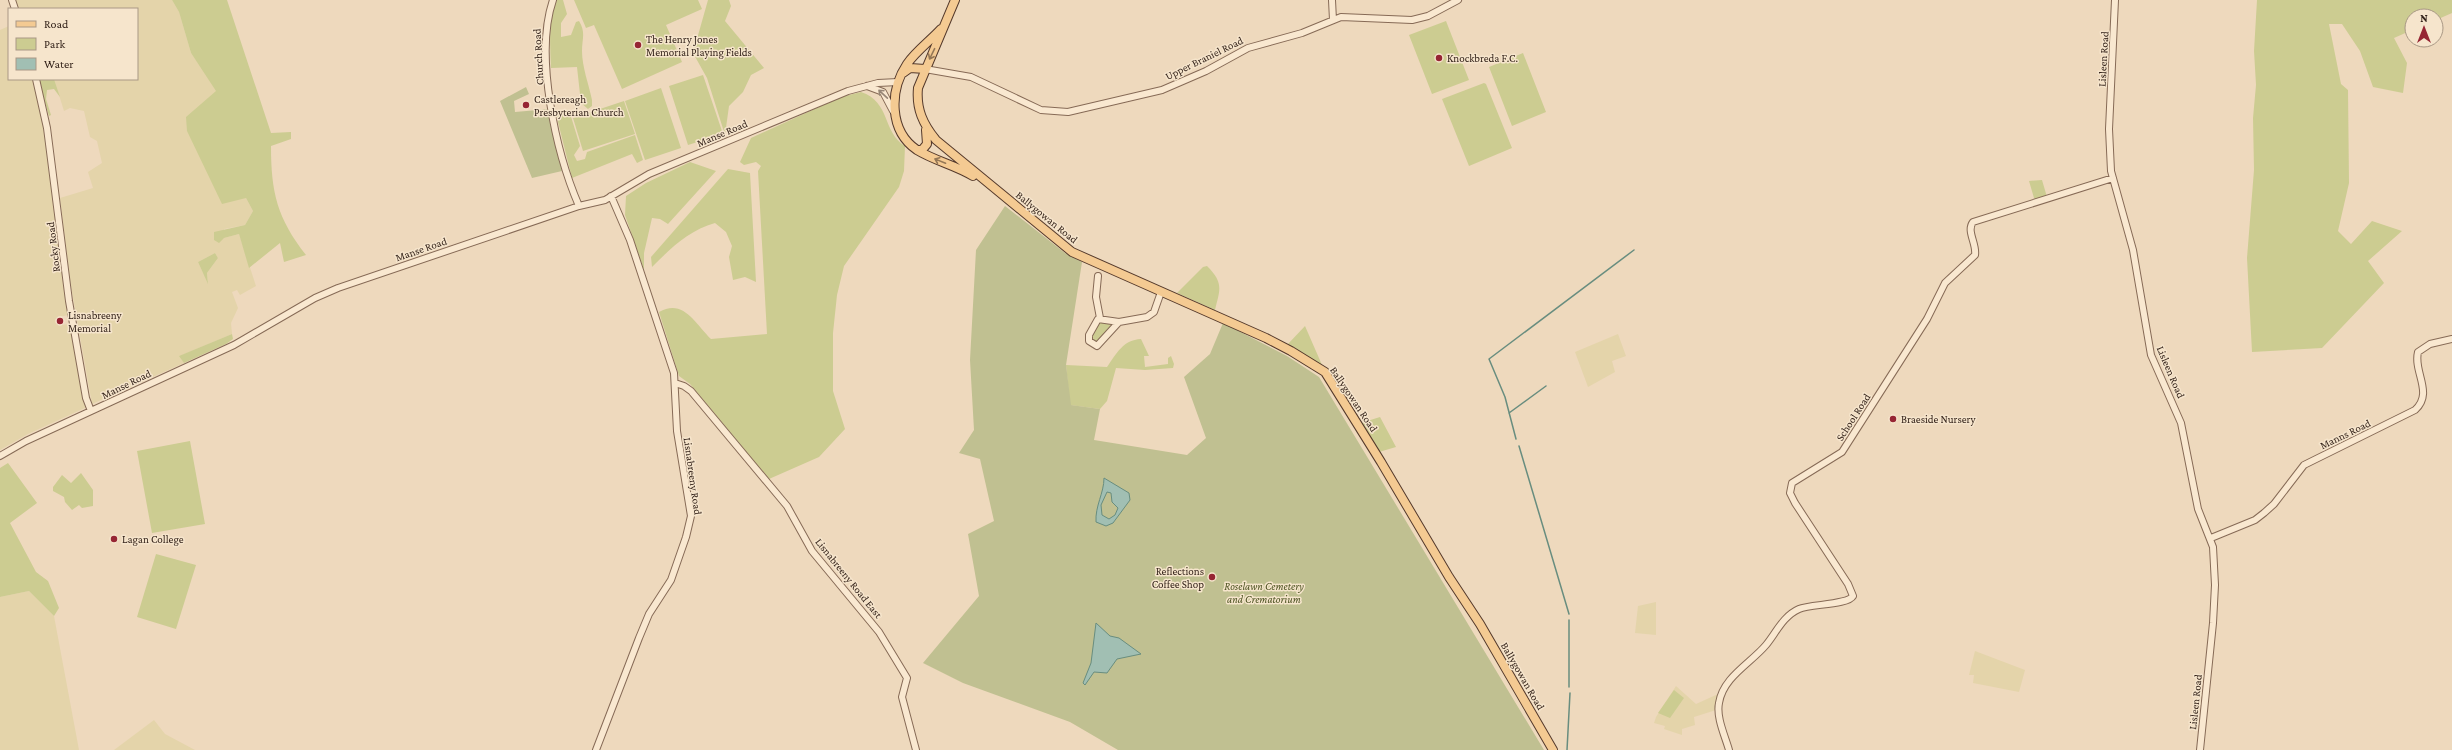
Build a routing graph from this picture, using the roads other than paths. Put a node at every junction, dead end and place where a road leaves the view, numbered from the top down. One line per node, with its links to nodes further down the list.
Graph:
1 (553, 0): 19 (street, Church Road)
2 (955, 0): 6 (main road, Ballygowan Road)
3 (1332, 0): 7 (street)
4 (1458, 0): 7 (street, Upper Braniel Road)
5 (2115, 0): 16 (street, Lisleen Road)
6 (948, 20): 8 (main road, Ballygowan Road, one-way to 8); 9 (main road, Ballygowan Road)
7 (1333, 20): 8 (street, Upper Braniel Road)
8 (924, 72): 9 (main road); 14 (main road, Ballygowan Road)
9 (902, 73): 11 (main road, Ballygowan Road)
10 (36, 80): 26 (street, Rocky Road)
11 (898, 82): 12 (street, Manse Road); 13 (main road, Ballygowan Road)
12 (860, 86): 13 (street, one-way to 12); 18 (street, Manse Road)
13 (895, 116): 15 (main road, Ballygowan Road)
14 (923, 122): 15 (main road); 17 (main road, Ballygowan Road)
15 (918, 150): 17 (main road, Ballygowan Road, one-way to 15)
16 (2113, 178): 28 (street, Lisleen Road); 32 (street, School Road)
17 (988, 184): 21 (main road, Ballygowan Road)
18 (611, 196): 19 (street, Manse Road); 25 (street, Lisnabreeny Road)
19 (579, 206): 26 (street, Manse Road)
20 (1098, 276): 22 (street)
21 (1162, 292): 23 (street); 31 (main road, Ballygowan Road)
22 (1100, 318): 23 (street); 23 (street)
23 (1119, 322)
24 (2452, 339): 28 (street, Manns Road)
25 (676, 383): 29 (street, Lisnabreeny Road); 30 (street, Lisnabreeny Road East)
26 (91, 411): 27 (street, Manse Road)
27 (0, 456)
28 (2211, 538): 33 (street, Lisleen Road)
29 (596, 750)
30 (916, 750)
31 (1553, 750)
32 (1729, 750)
33 (2200, 750)

